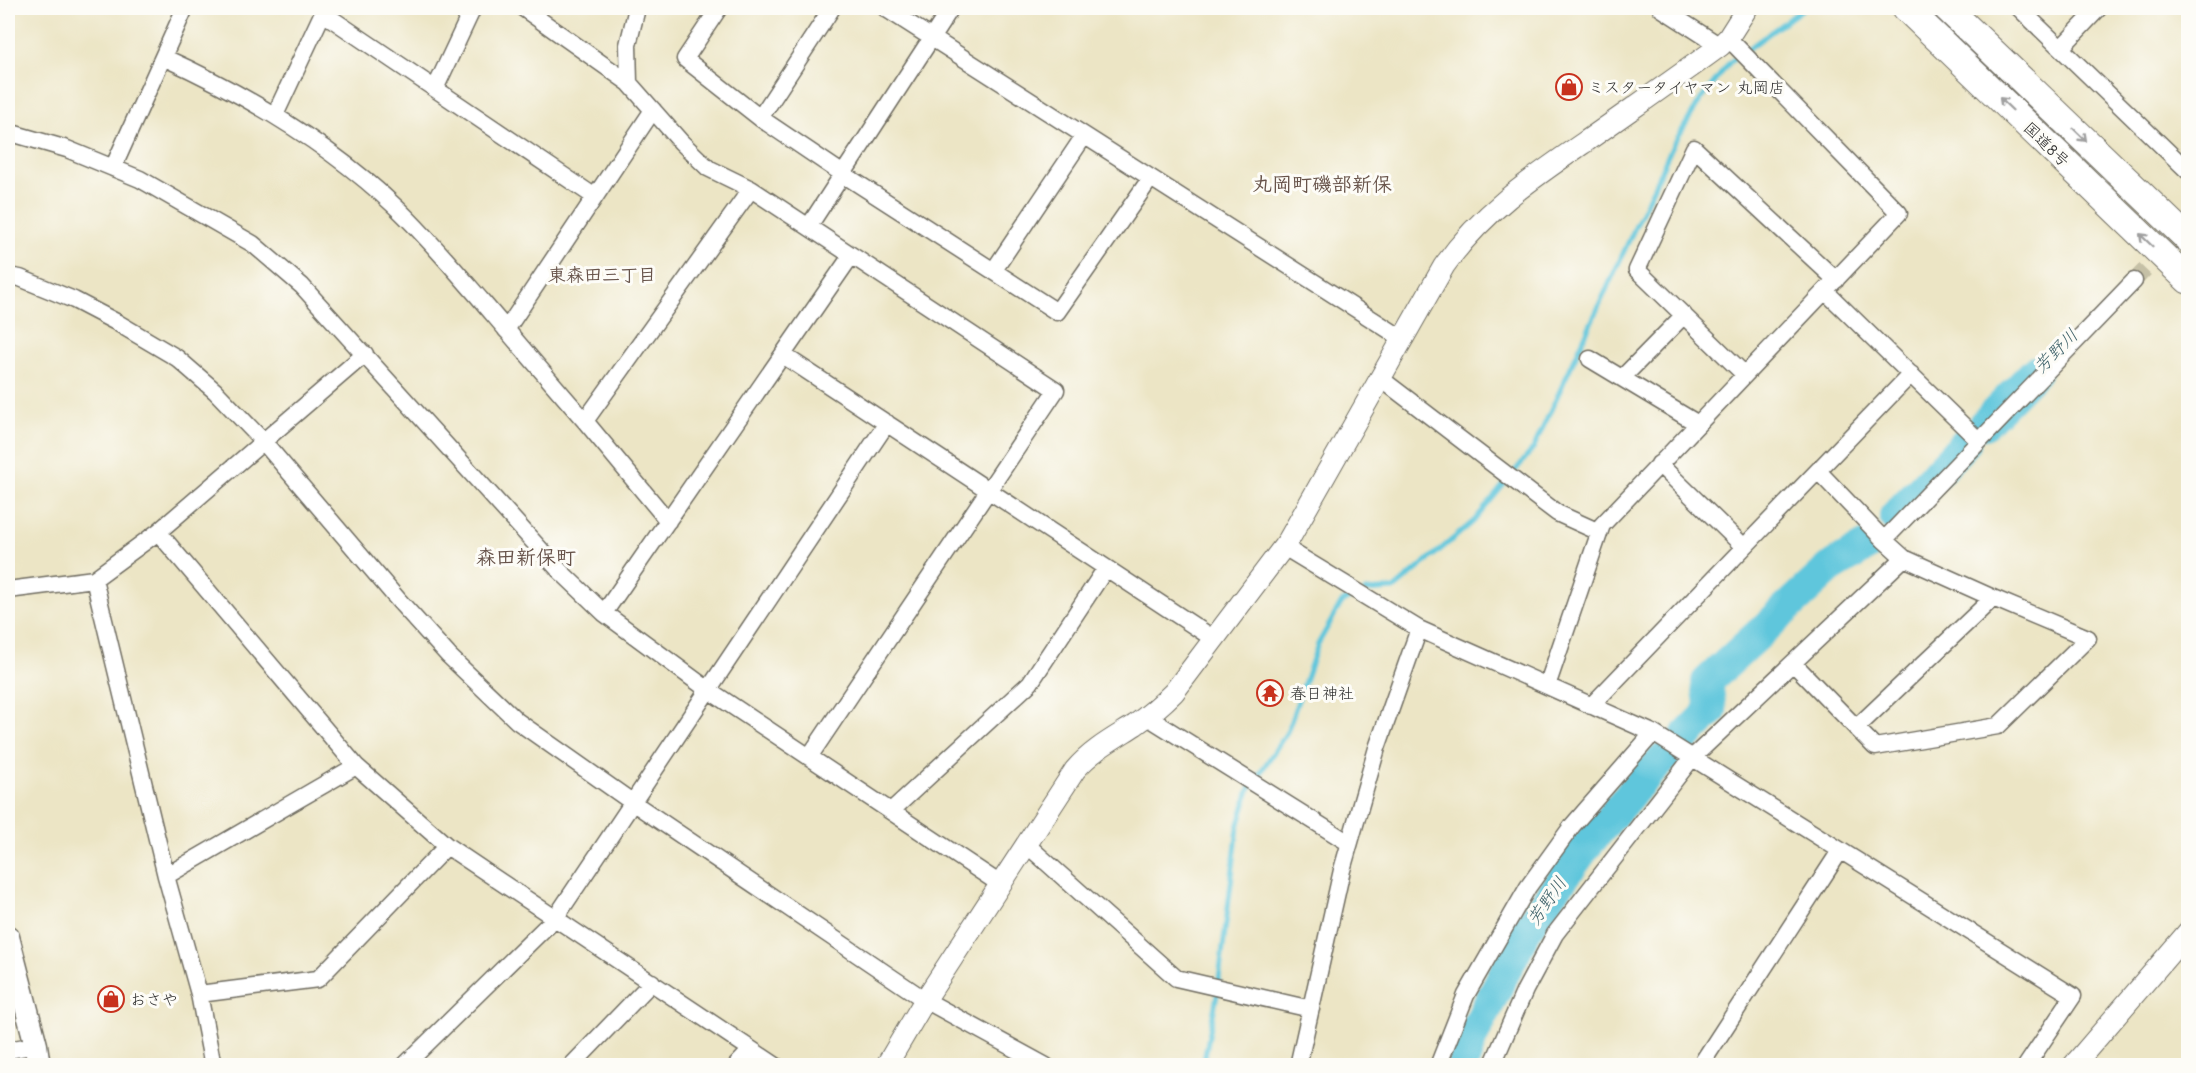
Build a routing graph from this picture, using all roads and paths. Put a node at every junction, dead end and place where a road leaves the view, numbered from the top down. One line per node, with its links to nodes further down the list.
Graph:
1 (185, 8): 19 (street)
2 (473, 8): 21 (street)
3 (523, 8): 20 (street)
4 (638, 8): 20 (street)
5 (719, 8): 24 (street)
6 (832, 8): 24 (street)
7 (885, 8): 16 (street)
8 (951, 8): 16 (street)
9 (1660, 8): 17 (street)
10 (1747, 8): 17 (street)
11 (1906, 8): 38 (highway, 国道8号, one-way to 11)
12 (1947, 8): 34 (highway, 国道8号, one-way to 34)
13 (2019, 8): 18 (street)
14 (2099, 8): 18 (street)
15 (324, 10): 21 (street); 23 (street)
16 (932, 38): 26 (street); 29 (street)
17 (1724, 42): 40 (street); 43 (street)
18 (2061, 48): 28 (street)
19 (163, 57): 23 (street); 27 (street)
20 (629, 83): 22 (street)
21 (435, 89): 32 (street)
22 (653, 110): 31 (street); 32 (street)
23 (275, 115): 42 (street)
24 (760, 118): 29 (street)
25 (8, 132): 27 (street)
26 (1084, 136): 30 (street); 36 (street)
27 (113, 168): 44 (street)
28 (2188, 171)
29 (843, 174): 33 (street); 36 (street)
30 (1150, 179): 36 (street); 43 (street)
31 (751, 189): 33 (street); 51 (street)
32 (595, 197): 42 (street)
33 (809, 226): 35 (street)
34 (2188, 239)
35 (851, 256): 45 (street); 58 (street)
36 (994, 270)
37 (8, 276): 54 (street)
38 (2188, 280)
39 (2134, 281): 55 (street)
40 (1830, 285): 41 (street); 47 (street); 48 (street)
41 (1684, 315): 48 (street); 50 (street)
42 (506, 330): 51 (street)
43 (1403, 339): 49 (street)
44 (365, 354): 54 (street); 70 (street)
45 (783, 355): 52 (street); 59 (street)
46 (1590, 359): 50 (street)
47 (1911, 374): 55 (street); 57 (street)
48 (1745, 375): 53 (street)
49 (1380, 378): 61 (street); 63 (street)
50 (1622, 378): 53 (street)
51 (585, 421): 59 (street)
52 (887, 423): 58 (street); 75 (street)
53 (1698, 424): 56 (street)
54 (262, 440): 60 (street); 83 (street)
55 (1978, 440): 62 (street)
56 (1659, 464): 61 (street); 64 (street)
57 (1818, 471): 62 (street); 64 (street)
58 (988, 490): 66 (street); 80 (street)
59 (668, 521): 70 (street)
60 (158, 532): 67 (street); 82 (street)
61 (1599, 532): 74 (street)
62 (1884, 540): 65 (street)
63 (1284, 547): 71 (street); 72 (street)
64 (1744, 547): 76 (street)
65 (1904, 558): 69 (street); 73 (street)
66 (1106, 568): 72 (street); 84 (street)
67 (94, 579): 68 (street); 89 (street)
68 (8, 591)
69 (1993, 598): 78 (street); 78 (street)
70 (604, 613): 75 (street)
71 (1419, 629): 74 (street); 85 (street)
72 (1214, 639): 77 (street)
73 (1793, 663): 78 (street); 81 (street)
74 (1547, 686): 76 (street)
75 (707, 689): 80 (street); 83 (street)
76 (1591, 706): 79 (street)
77 (1146, 716): 85 (street); 86 (street)
78 (1856, 728)
79 (1653, 734): 81 (street); 109 (street)
80 (809, 757): 84 (street)
81 (1692, 758): 88 (street); 110 (street)
82 (356, 766): 87 (street); 89 (street)
83 (632, 802): 91 (street); 96 (street)
84 (891, 811): 90 (street)
85 (1349, 843): 97 (street)
86 (1026, 844): 90 (street); 97 (street)
87 (447, 846): 91 (street); 95 (street)
88 (1840, 851): 111 (street); 112 (street)
89 (166, 876): 95 (street)
90 (1000, 884): 96 (street)
91 (556, 917): 94 (street); 102 (street)
92 (2188, 932): 113 (street)
93 (8, 937): 100 (main road)
94 (652, 982): 99 (street); 103 (street)
95 (200, 994): 101 (street)
96 (925, 1000): 106 (street); 107 (street)
97 (1311, 1009): 108 (street)
98 (8, 1050): 100 (street)
99 (751, 1050): 104 (street); 105 (street)
100 (38, 1055)
101 (213, 1065)
102 (404, 1065)
103 (571, 1065)
104 (736, 1065)
105 (776, 1065)
106 (886, 1065)
107 (1046, 1065)
108 (1298, 1065)
109 (1438, 1065)
110 (1492, 1065)
111 (1701, 1065)
112 (2026, 1065)
113 (2073, 1065)

